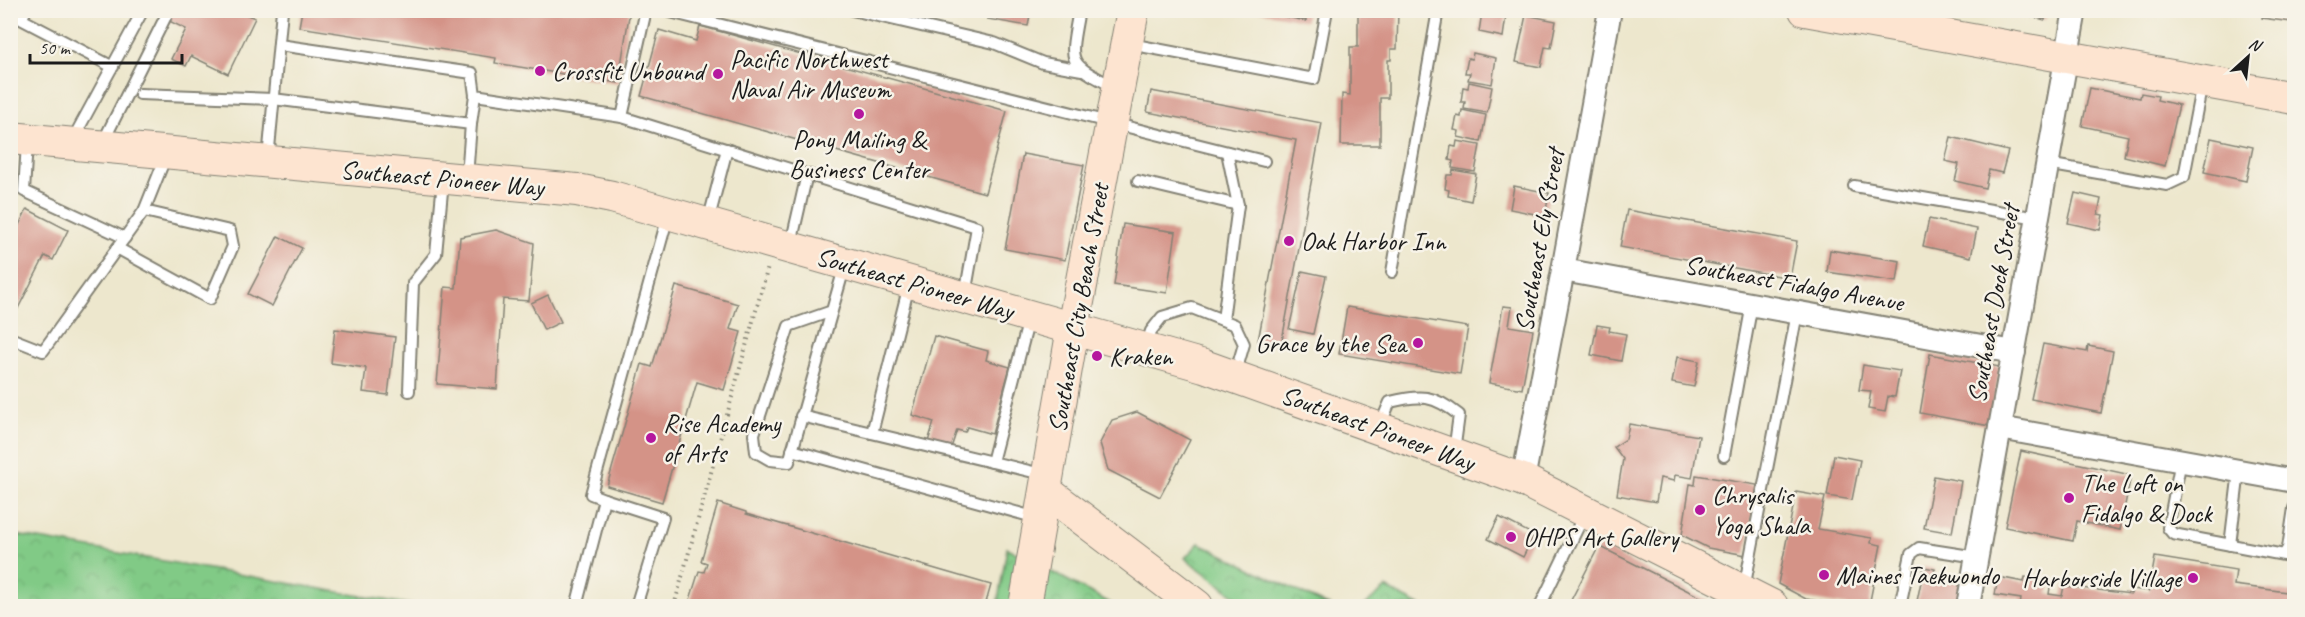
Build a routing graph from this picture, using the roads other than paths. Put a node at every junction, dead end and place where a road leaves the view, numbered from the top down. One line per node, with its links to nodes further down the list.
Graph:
1 (26, 10): 19 (lane)
2 (129, 10): 15 (lane)
3 (169, 10): 31 (lane)
4 (282, 10): 17 (lane)
5 (646, 10): 27 (lane)
6 (662, 10): 28 (lane)
7 (852, 10): 20 (lane)
8 (1079, 10): 20 (lane)
9 (1133, 10): 16 (street, Southeast City Beach Street)
10 (1327, 10): 16 (lane)
11 (1438, 10): 52 (lane)
12 (1610, 10): 51 (street, Southeast Ely Street)
13 (1805, 10): 18 (street)
14 (2075, 10): 18 (street, Southeast Dock Street)
15 (142, 13): 19 (lane)
16 (1127, 43): 22 (street, Southeast City Beach Street)
17 (279, 45): 24 (lane); 26 (lane)
18 (2065, 56): 21 (street); 37 (street, Southeast Dock Street)
19 (113, 67): 31 (lane)
20 (1082, 70): 22 (lane)
21 (2203, 81): 25 (street); 37 (lane)
22 (1118, 89): 28 (street, Southeast City Beach Street)
23 (140, 94): 26 (lane)
24 (475, 95): 27 (lane); 29 (lane)
25 (2295, 98)
26 (273, 99): 29 (lane); 36 (lane)
27 (622, 117): 32 (lane)
28 (1112, 123): 33 (lane); 60 (street, Southeast City Beach Street)
29 (471, 124): 39 (lane)
30 (19, 139): 31 (street, Southeast Pioneer Way); 47 (lane)
31 (85, 145): 34 (street, Southeast Pioneer Way)
32 (727, 149): 38 (lane); 46 (lane)
33 (1227, 152): 35 (lane); 42 (lane)
34 (167, 153): 36 (street, Southeast Pioneer Way); 43 (lane)
35 (1264, 161)
36 (268, 162): 39 (street, Southeast Pioneer Way)
37 (2046, 164): 45 (street, Southeast Dock Street)
38 (807, 174): 48 (lane); 54 (lane)
39 (455, 179): 44 (street, Southeast Pioneer Way); 65 (lane)
40 (1138, 181): 42 (lane)
41 (1854, 186): 45 (lane)
42 (1238, 205): 59 (lane)
43 (144, 211): 47 (lane); 49 (lane)
44 (669, 213): 46 (street, Southeast Pioneer Way); 79 (lane)
45 (2037, 218): 63 (street, Southeast Dock Street)
46 (707, 224): 48 (street, Southeast Pioneer Way)
47 (125, 238): 49 (lane)
48 (782, 245): 50 (street, Southeast Pioneer Way)
49 (117, 248): 61 (lane)
50 (846, 263): 53 (street, Southeast Pioneer Way); 56 (lane)
51 (1563, 270): 55 (street, Southeast Fidalgo Avenue); 76 (street, Southeast Ely Street)
52 (1392, 272)
53 (910, 282): 54 (street, Southeast Pioneer Way); 69 (lane)
54 (964, 297): 58 (street, Southeast Pioneer Way)
55 (1752, 304): 57 (street, Southeast Fidalgo Avenue); 72 (lane)
56 (832, 311): 66 (lane); 70 (lane)
57 (1797, 313): 63 (street, Southeast Fidalgo Avenue); 84 (lane)
58 (1030, 316): 60 (street, Southeast Pioneer Way); 74 (lane)
59 (1222, 320): 62 (lane); 64 (lane)
60 (1073, 328): 62 (street, Southeast Pioneer Way); 78 (street, Southeast City Beach Street)
61 (10, 338)
62 (1145, 349): 64 (street, Southeast Pioneer Way)
63 (2014, 351): 67 (street, Southeast Dock Street)
64 (1234, 377): 68 (street, Southeast Pioneer Way)
65 (409, 391)
66 (801, 416): 69 (lane); 70 (lane)
67 (2000, 428): 73 (street); 83 (street, Southeast Dock Street)
68 (1378, 429): 71 (street, Southeast Pioneer Way); 71 (lane)
69 (872, 433): 74 (lane)
70 (792, 450): 78 (lane)
71 (1454, 456): 76 (street, Southeast Pioneer Way)
72 (1724, 456)
73 (2181, 460): 75 (street); 82 (lane)
74 (992, 462): 78 (lane)
75 (2239, 471): 77 (street); 82 (lane)
76 (1523, 480): 81 (street, Southeast Pioneer Way)
77 (2295, 481)
78 (1044, 495): 87 (street, Southeast City Beach Street); 88 (street)
79 (604, 499): 85 (lane); 86 (lane)
80 (2295, 508): 82 (lane)
81 (1585, 512): 84 (street, Southeast Pioneer Way); 89 (lane)
82 (2230, 545)
83 (1977, 557): 91 (lane); 92 (street, Southeast Dock Street)
84 (1744, 592): 90 (street, Southeast Pioneer Way)
85 (582, 606)
86 (636, 606)
87 (1025, 606)
88 (1197, 606)
89 (1540, 606)
90 (1772, 606)
91 (1900, 606)
92 (1968, 606)

